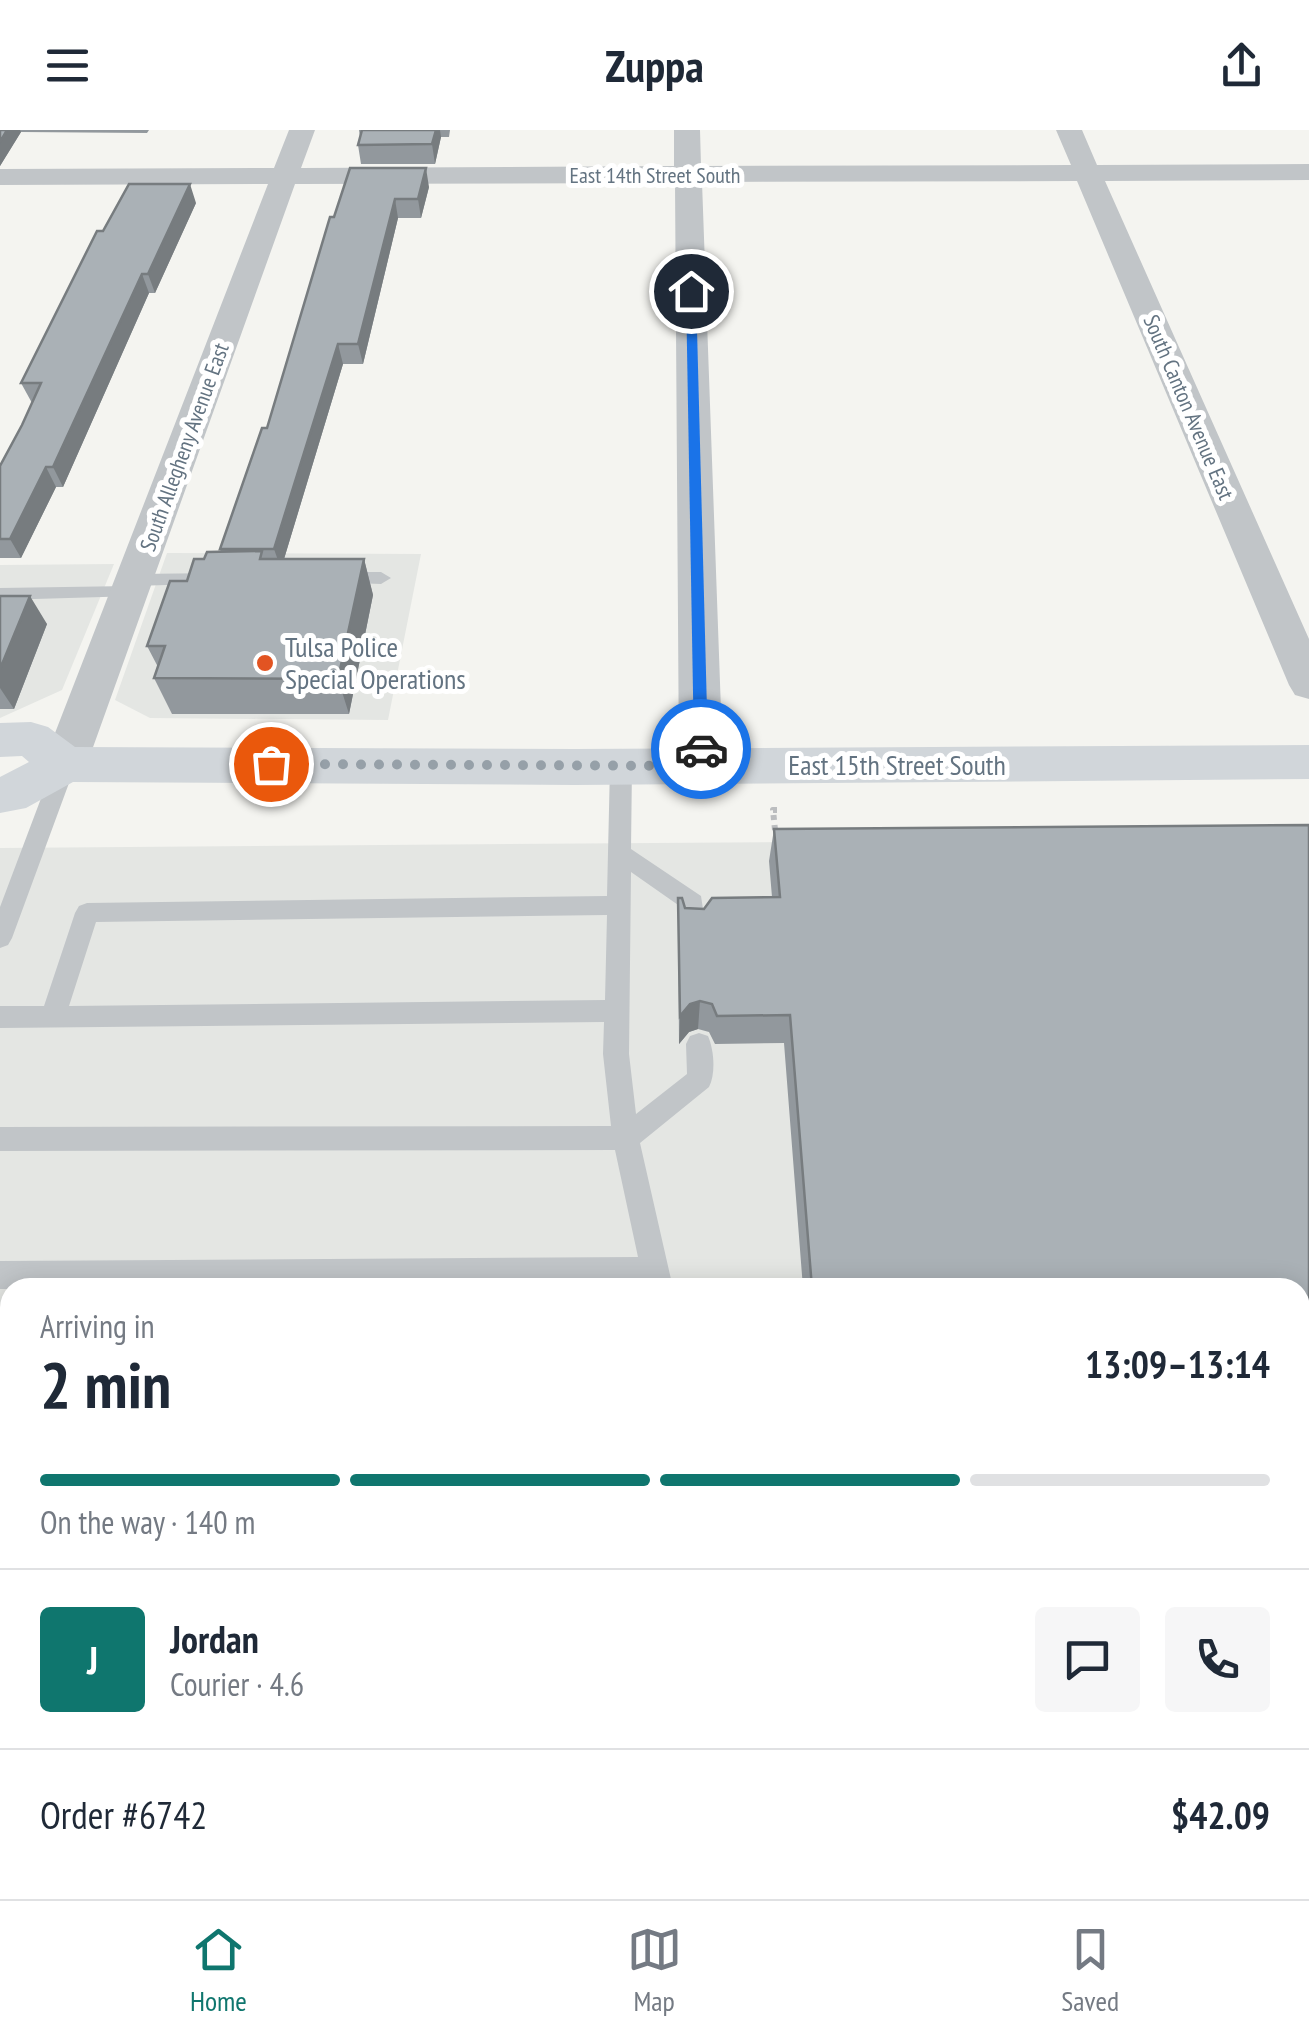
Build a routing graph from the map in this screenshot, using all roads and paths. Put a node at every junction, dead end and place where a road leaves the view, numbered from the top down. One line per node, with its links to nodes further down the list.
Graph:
1 (302, 130): 7 (street, South Allegheny Avenue East)
2 (687, 130): 6 (street)
3 (1069, 130): 5 (street, South Canton Avenue East)
4 (1309, 172): 5 (street, East 14th Street South)
5 (1088, 173): 6 (street, East 14th Street South); 14 (street, South Canton Avenue East)
6 (688, 175): 7 (street, East 14th Street South); 19 (street)
7 (286, 176): 8 (street, East 14th Street South); 12 (street, South Allegheny Avenue East)
8 (0, 177)
9 (324, 578): 10 (lane)
10 (381, 578)
11 (248, 579): 12 (lane)
12 (132, 586): 13 (lane); 17 (street, South Allegheny Avenue East)
13 (0, 594)
14 (1309, 685)
15 (0, 740): 17 (main road, East 15th Street South)
16 (1309, 762): 19 (main road, East 15th Street South)
17 (66, 764): 18 (main road, East 15th Street South); 20 (main road, East 15th Street South); 24 (lane)
18 (621, 766): 19 (main road, East 15th Street South); 21 (lane)
19 (701, 766)
20 (0, 795)
21 (620, 852): 22 (lane); 23 (lane)
22 (619, 905): 25 (lane); 26 (lane)
23 (694, 929)
24 (0, 938)
25 (617, 1011): 26 (lane); 29 (lane)
26 (54, 1017): 27 (lane)
27 (0, 1018)
28 (698, 1044): 29 (lane)
29 (626, 1138): 30 (lane); 33 (lane)
30 (0, 1139)
31 (0, 1276): 32 (lane)
32 (439, 1278)
33 (658, 1278)

